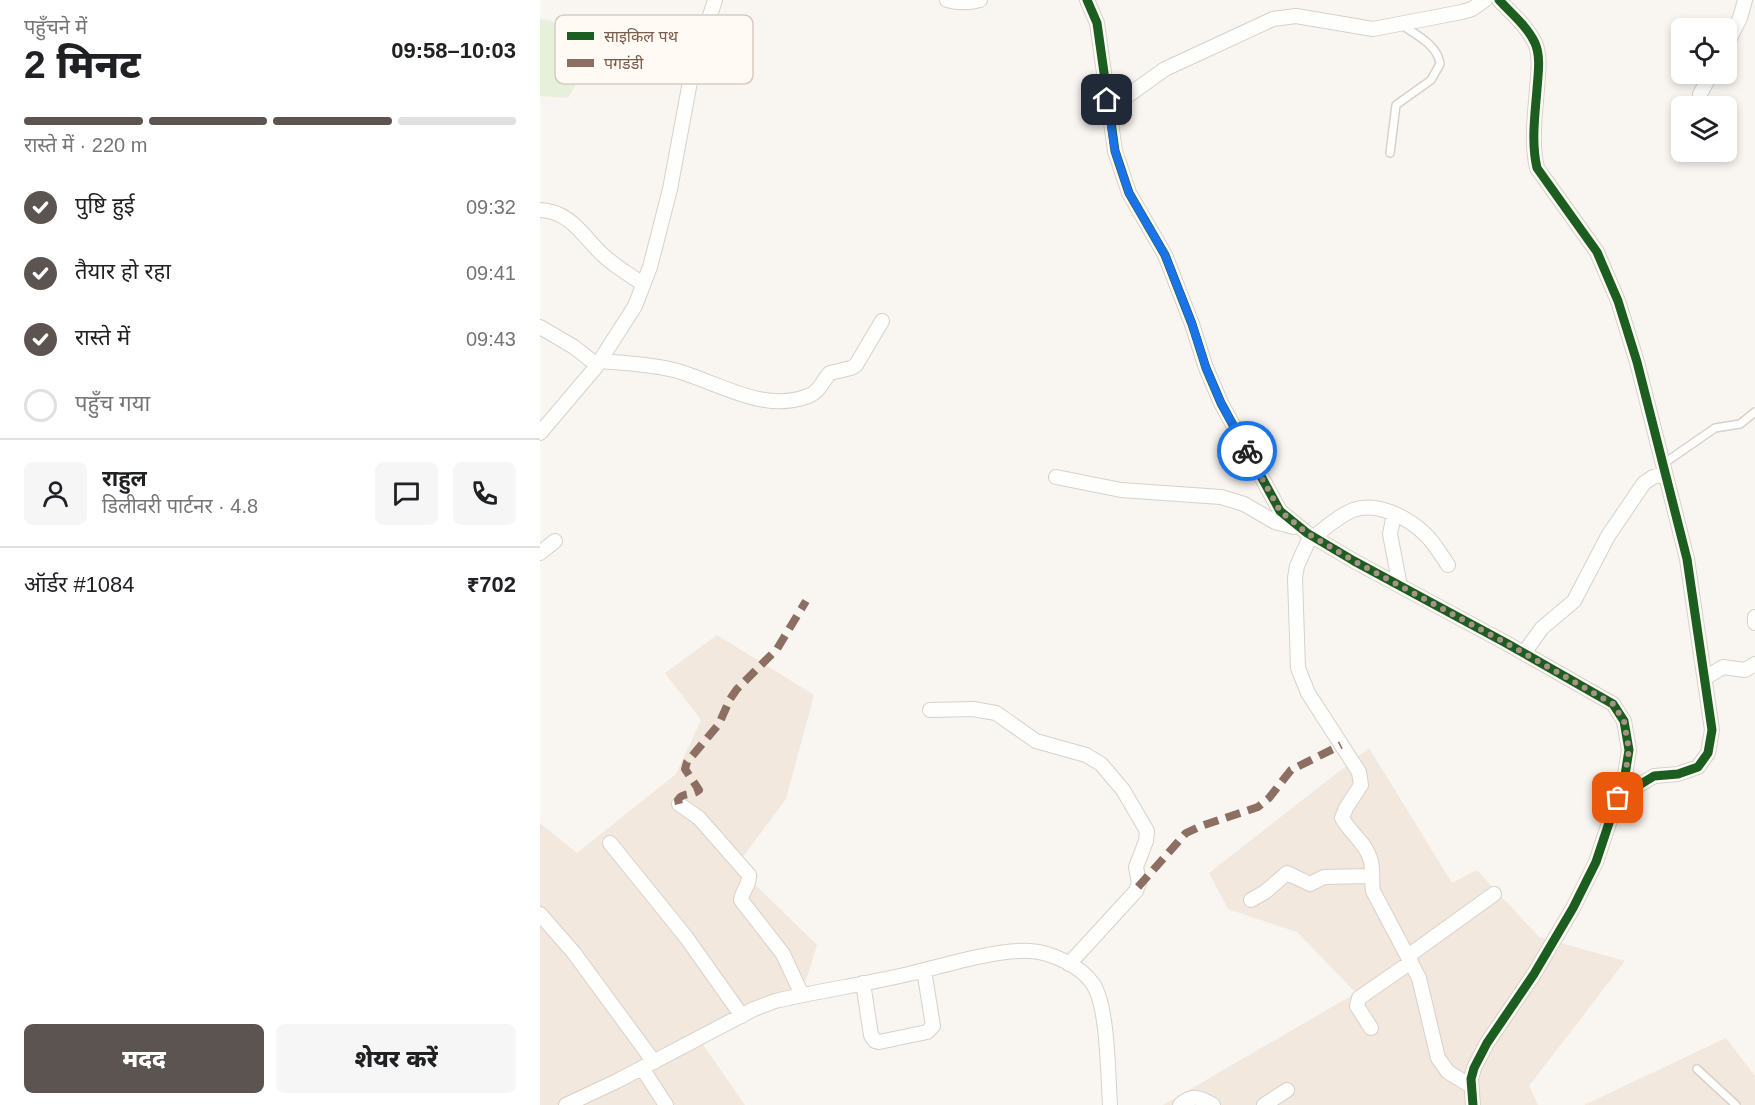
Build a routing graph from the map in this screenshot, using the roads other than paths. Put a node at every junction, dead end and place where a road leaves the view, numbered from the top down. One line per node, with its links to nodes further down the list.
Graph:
1 (715, 0): 8 (street)
2 (947, 0): 3 (street)
3 (980, 0)
4 (1087, 0): 14 (street)
5 (1485, 0): 10 (street)
6 (1499, 0): 23 (street)
7 (1744, 0): 9 (street)
8 (709, 15)
9 (1737, 24)
10 (1402, 25): 14 (street); 15 (lane)
11 (690, 84): 17 (street)
12 (1706, 84): 13 (street)
13 (1700, 94)
14 (1109, 109): 26 (street)
15 (1390, 153)
16 (540, 210): 17 (street)
17 (643, 284): 20 (street)
18 (882, 321): 20 (street)
19 (540, 327): 20 (street)
20 (598, 363): 22 (street)
21 (1755, 412): 23 (lane)
22 (540, 433)
23 (1664, 469): 33 (street); 35 (street)
24 (1056, 477): 26 (street)
25 (1394, 514): 26 (street); 29 (street); 30 (street)
26 (1309, 534): 30 (street); 40 (street)
27 (555, 541): 28 (street)
28 (540, 554)
29 (1448, 566)
30 (1400, 586): 33 (street)
31 (1755, 617): 32 (street)
32 (1755, 623)
33 (1524, 653): 37 (street)
34 (1755, 664): 35 (street)
35 (1705, 678): 37 (street)
36 (930, 710): 45 (street)
37 (1618, 798): 53 (street)
38 (679, 804): 48 (street)
39 (610, 843): 49 (street)
40 (1371, 876): 42 (street); 44 (street)
41 (1494, 894): 44 (street)
42 (1251, 900)
43 (540, 914): 51 (street)
44 (1409, 959): 50 (street); 53 (street)
45 (1069, 964): 46 (street); 57 (street)
46 (924, 970): 47 (street); 47 (street)
47 (863, 983): 48 (street)
48 (802, 995): 49 (street)
49 (742, 1016): 51 (street)
50 (1371, 1028)
51 (648, 1065): 55 (street); 56 (street)
52 (1697, 1070): 62 (lane)
53 (1471, 1086): 61 (street)
54 (1287, 1090): 60 (street)
55 (566, 1105)
56 (666, 1105)
57 (1110, 1105)
58 (1180, 1105): 59 (street)
59 (1213, 1105)
60 (1264, 1105)
61 (1473, 1105)
62 (1736, 1105)

